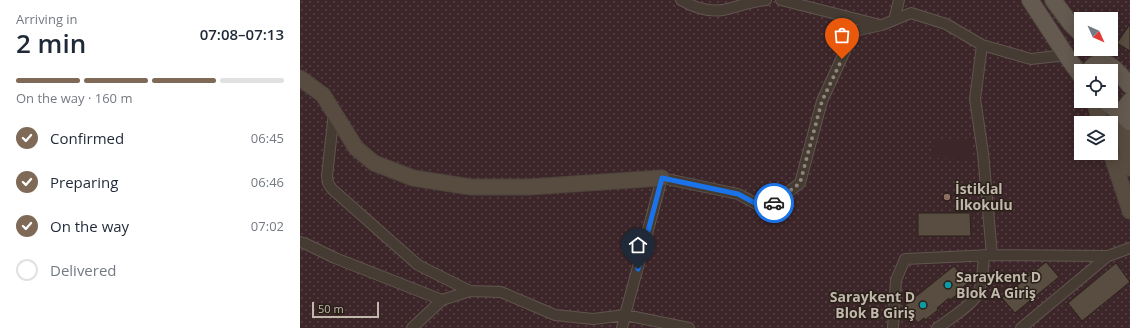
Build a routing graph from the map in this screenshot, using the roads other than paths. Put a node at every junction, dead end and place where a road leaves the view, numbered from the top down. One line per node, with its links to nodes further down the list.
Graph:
1 (681, 0): 2 (street)
2 (766, 0)
3 (781, 0): 8 (street)
4 (899, 0): 7 (street)
5 (1030, 0): 11 (main road)
6 (1053, 0): 9 (main road)
7 (894, 20): 8 (street); 10 (street)
8 (882, 25): 25 (street)
9 (1074, 27)
10 (982, 45): 11 (street); 29 (street)
11 (1066, 55): 16 (main road)
12 (1103, 56): 15 (main road)
13 (1097, 64): 14 (main road)
14 (1109, 64)
15 (1110, 64)
16 (1074, 66)
17 (1118, 72): 19 (main road)
18 (300, 78): 21 (street)
19 (1130, 86)
20 (1118, 108): 22 (main road)
21 (334, 112): 25 (street); 31 (street)
22 (1127, 112): 24 (street)
23 (1113, 160): 26 (street)
24 (1130, 165)
25 (662, 178): 33 (street)
26 (1130, 211)
27 (300, 242): 32 (street)
28 (1130, 248): 30 (street)
29 (988, 255): 30 (street); 37 (street); 38 (street)
30 (1108, 256): 39 (street)
31 (470, 291): 32 (street); 33 (street)
32 (442, 300): 34 (street)
33 (625, 315): 35 (street); 36 (street)
34 (412, 328)
35 (622, 328)
36 (689, 328)
37 (893, 328)
38 (937, 328)
39 (1021, 328)

